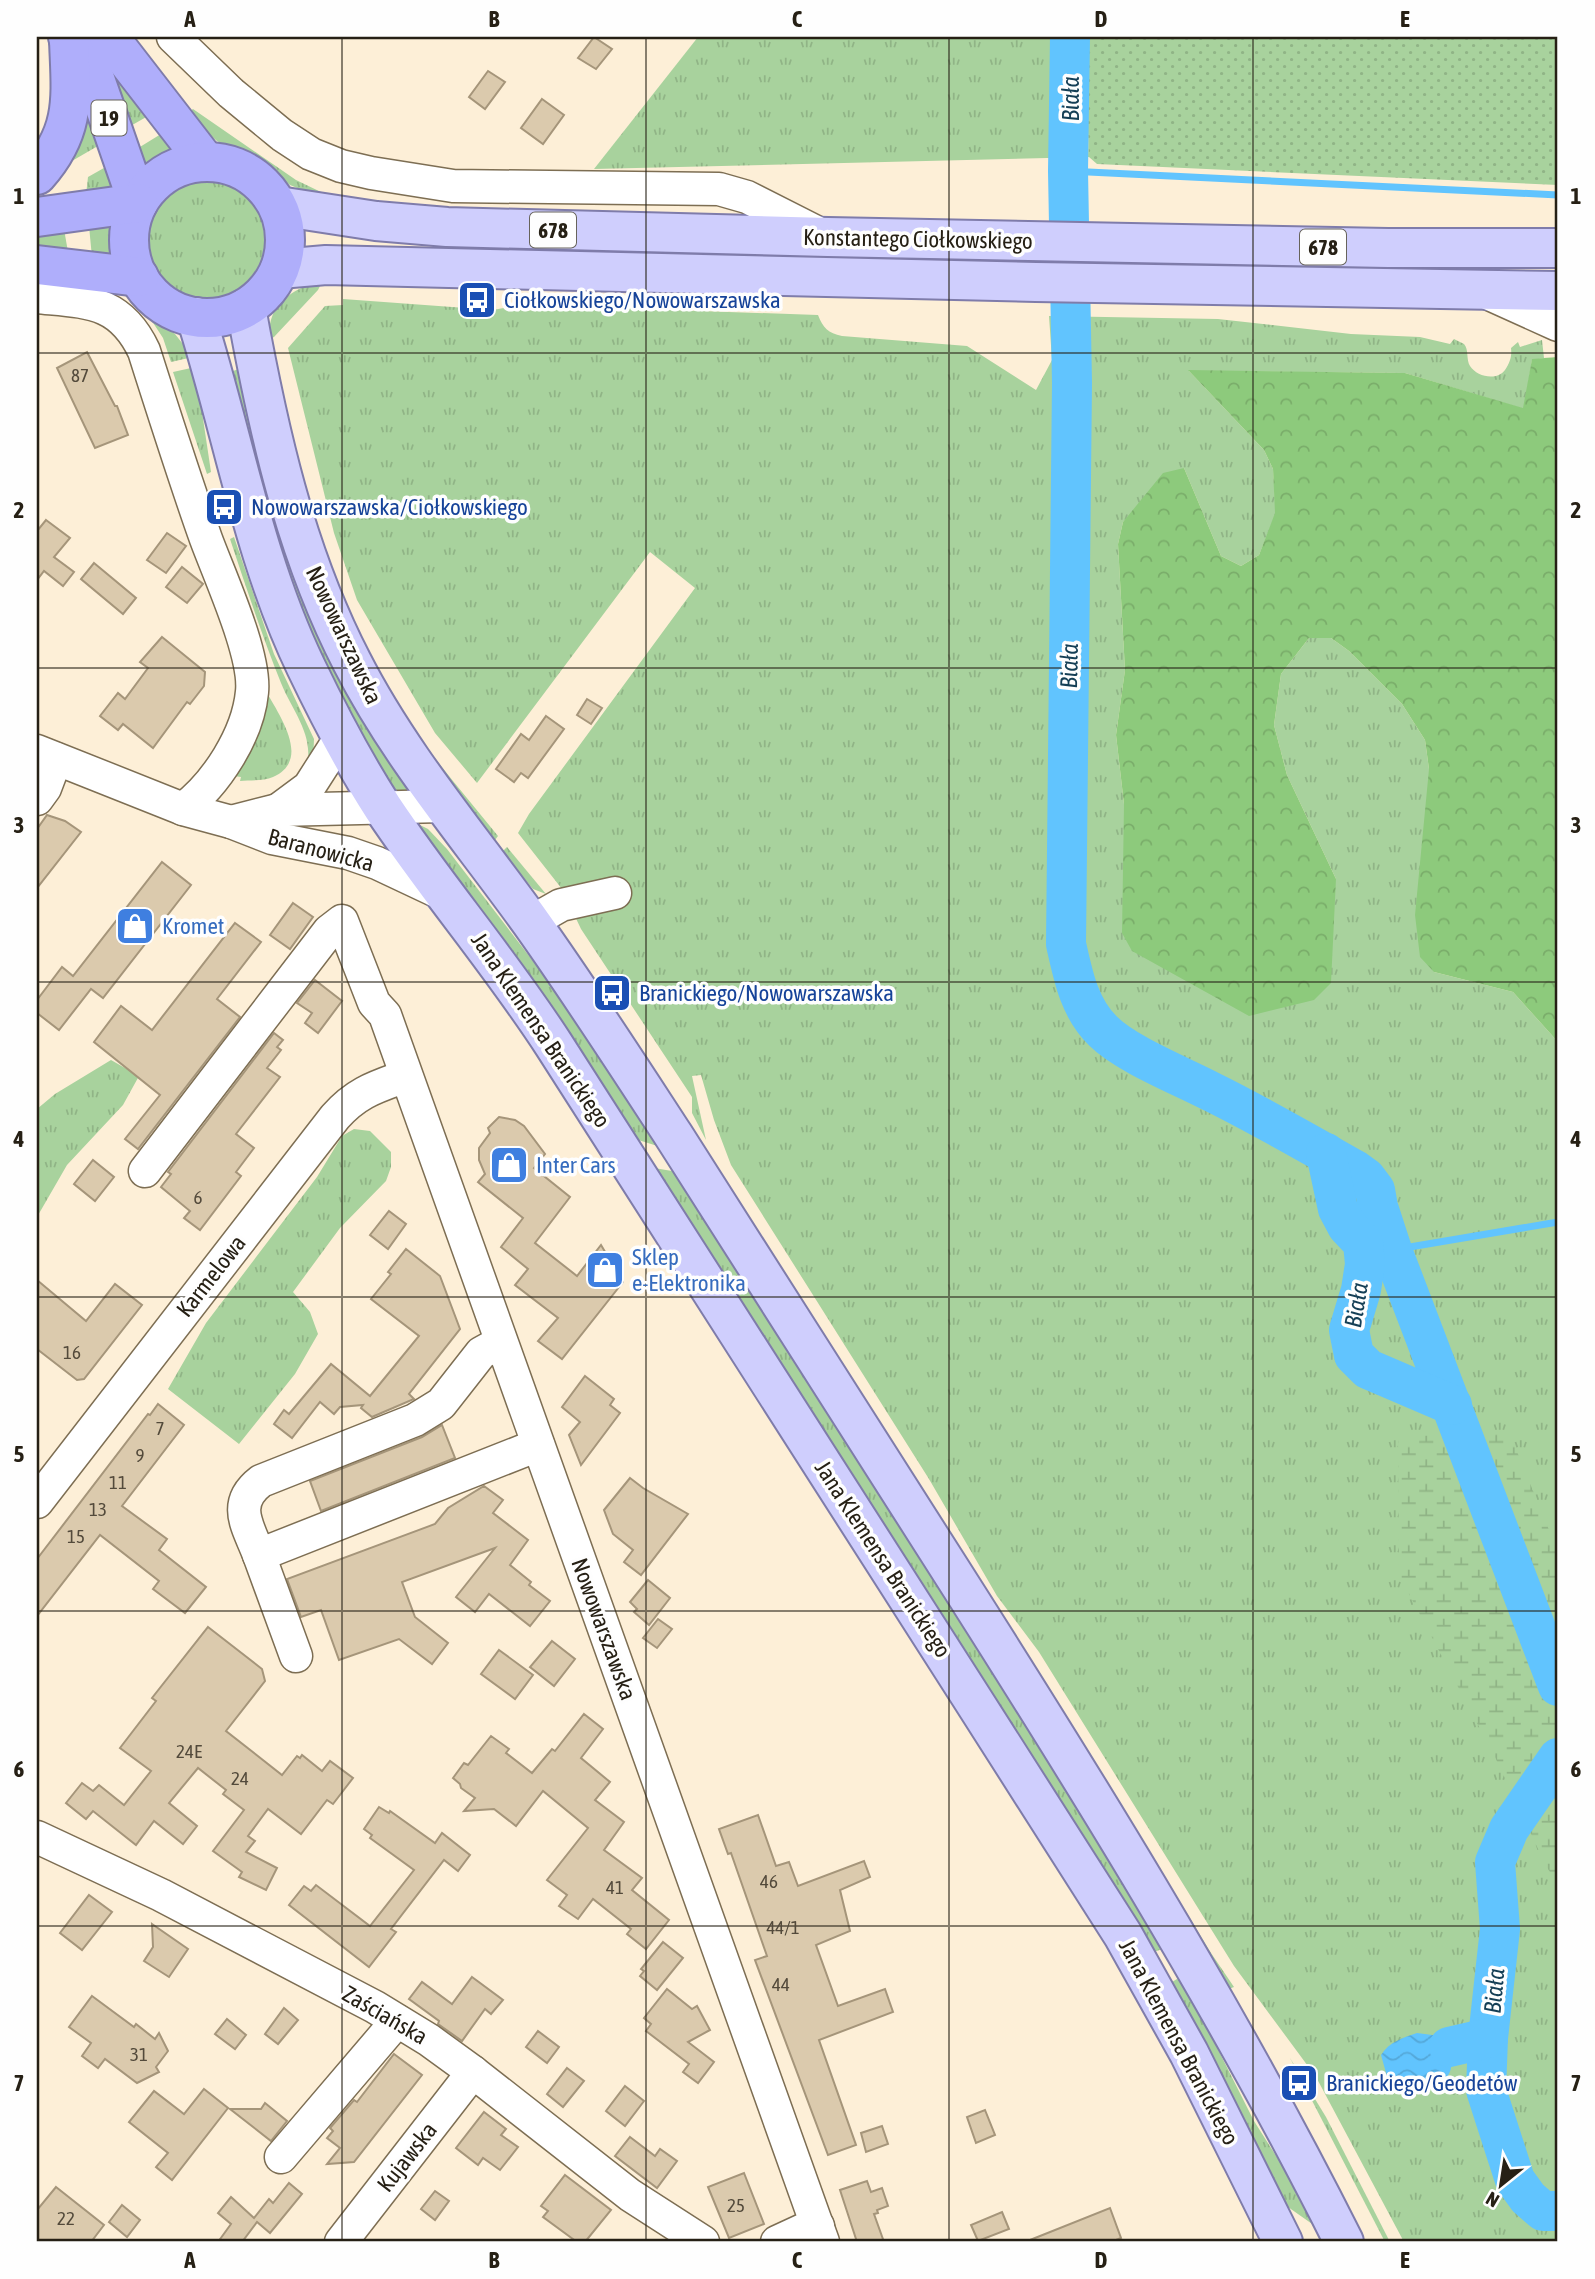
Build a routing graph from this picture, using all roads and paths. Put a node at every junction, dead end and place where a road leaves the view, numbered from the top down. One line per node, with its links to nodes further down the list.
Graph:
1 (69, 37): 5 (highway); 6 (highway, 19)
2 (109, 37): 4 (highway, 19)
3 (173, 37): 9 (street)
4 (205, 161): 6 (highway); 7 (highway)
5 (37, 175)
6 (138, 203): 8 (highway); 13 (highway)
7 (278, 206): 9 (main road, Konstantego Ciołkowskiego / 678); 12 (highway)
8 (37, 217)
9 (828, 237): 10 (main road, Konstantego Ciołkowskiego / 678)
10 (1558, 248)
11 (37, 265): 13 (highway)
12 (280, 269): 14 (main road, Konstantego Ciołkowskiego / 678); 17 (highway)
13 (139, 277): 18 (highway)
14 (1481, 290): 15 (main road, Konstantego Ciołkowskiego / 678); 19 (street)
15 (1558, 291)
16 (37, 297): 25 (street)
17 (246, 308): 18 (highway); 23 (main road, Nowowarszawska)
18 (196, 317): 20 (main road, Nowowarszawska)
19 (1558, 325)
20 (341, 737): 24 (main road, Nowowarszawska); 26 (street, Baranowicka)
21 (46, 755): 22 (street); 25 (street, Baranowicka)
22 (37, 799)
23 (443, 806): 24 (street, Baranowicka); 30 (main road, Nowowarszawska)
24 (384, 808): 26 (street, Baranowicka); 29 (main road, Nowowarszawska)
25 (183, 809): 27 (street, Baranowicka)
26 (278, 810): 27 (street, Baranowicka)
27 (230, 822): 29 (street, Baranowicka)
28 (615, 893): 30 (street)
29 (448, 897): 40 (main road, Jana Klemensa Branickiego)
30 (531, 922): 39 (main road, Jana Klemensa Branickiego)
31 (406, 1076): 32 (street, Nowowarszawska); 33 (street, Nowowarszawska); 35 (street, Karmelowa)
32 (145, 1171)
33 (501, 1342): 34 (street, Nowowarszawska); 36 (street)
34 (538, 1445): 36 (street); 44 (street, Nowowarszawska)
35 (37, 1502)
36 (259, 1555): 37 (street)
37 (296, 1656)
38 (37, 1837): 41 (street, Zaściańska)
39 (1194, 1964): 40 (main road); 49 (main road, Jana Klemensa Branickiego)
40 (1154, 1989): 48 (main road, Jana Klemensa Branickiego)
41 (397, 2021): 42 (street, Zaściańska); 43 (street)
42 (473, 2072): 45 (street, Kujawska); 46 (street, Zaściańska)
43 (281, 2157)
44 (821, 2234): 47 (street)
45 (341, 2242)
46 (703, 2242)
47 (778, 2242)
48 (1283, 2242)
49 (1344, 2242)

